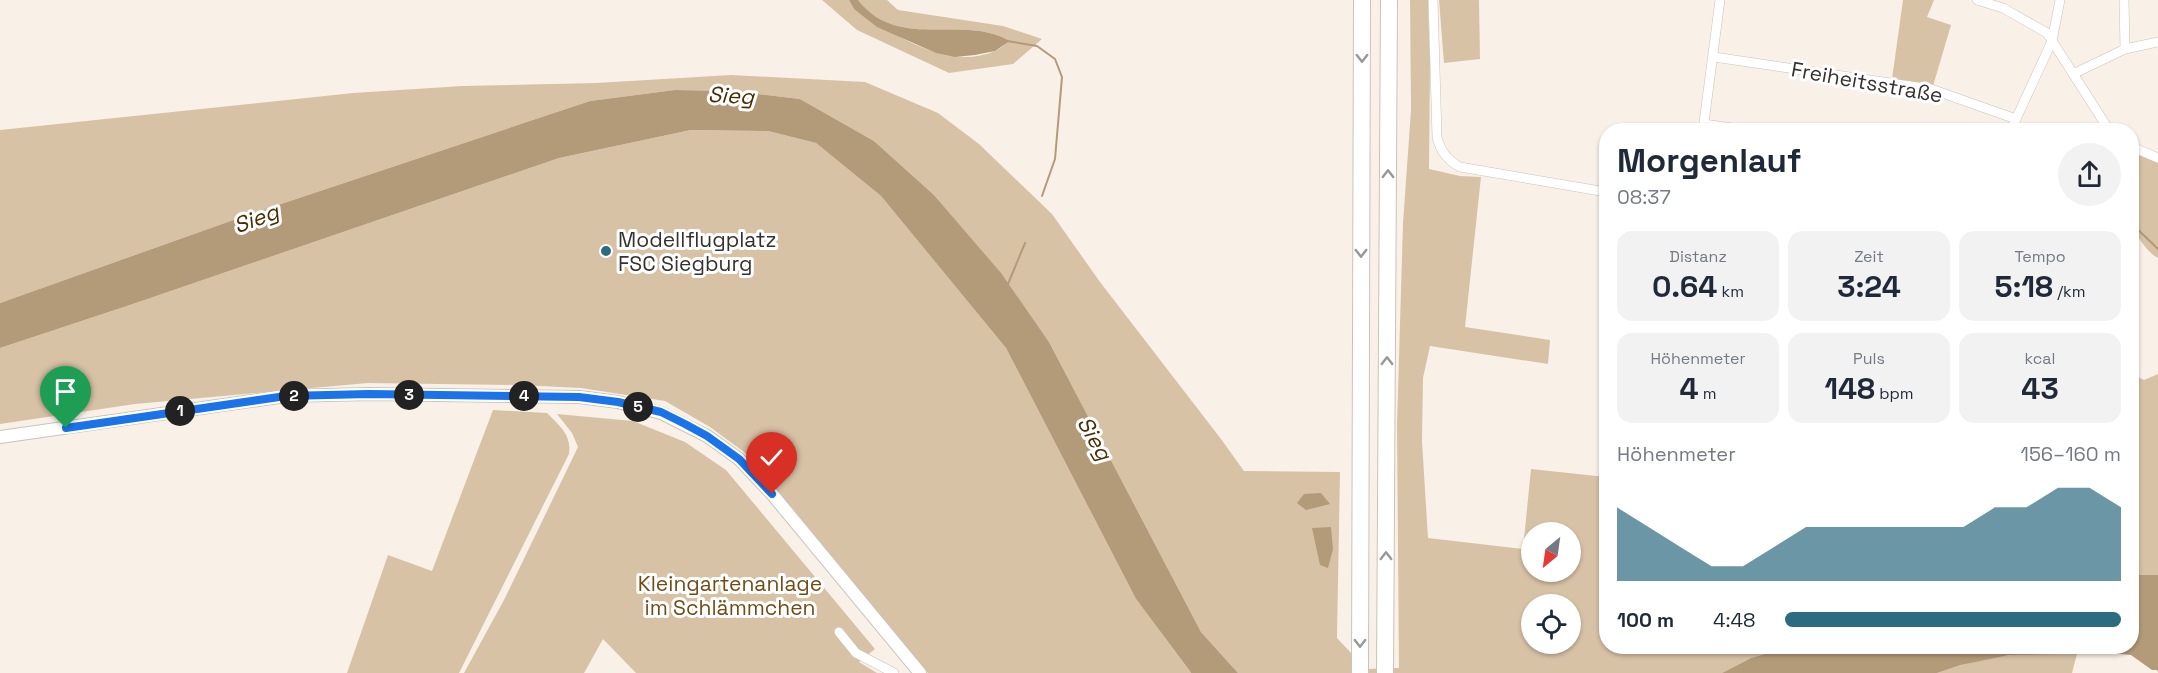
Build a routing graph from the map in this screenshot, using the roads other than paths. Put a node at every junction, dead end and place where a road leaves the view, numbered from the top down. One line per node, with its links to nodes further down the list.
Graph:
1 (1362, 0): 25 (highway, one-way to 25)
2 (1389, 0): 26 (highway, one-way to 2)
3 (1433, 0): 20 (street)
4 (1720, 0): 12 (street)
5 (1977, 0): 8 (street)
6 (2060, 0): 9 (street)
7 (2124, 0): 11 (street)
8 (2004, 4): 9 (street)
9 (2052, 42): 13 (street); 14 (street)
10 (2158, 42): 11 (street)
11 (2125, 49): 13 (street)
12 (1714, 57): 14 (street, Freiheitsstraße); 15 (street)
13 (2073, 74): 17 (street)
14 (2016, 119): 16 (street)
15 (1705, 123)
16 (2014, 123)
17 (2104, 123)
18 (2139, 150): 19 (street)
19 (2158, 158)
20 (1599, 191)
21 (0, 437): 24 (main road)
22 (839, 632): 23 (street)
23 (894, 673)
24 (920, 673)
25 (1360, 673)
26 (1386, 673)

